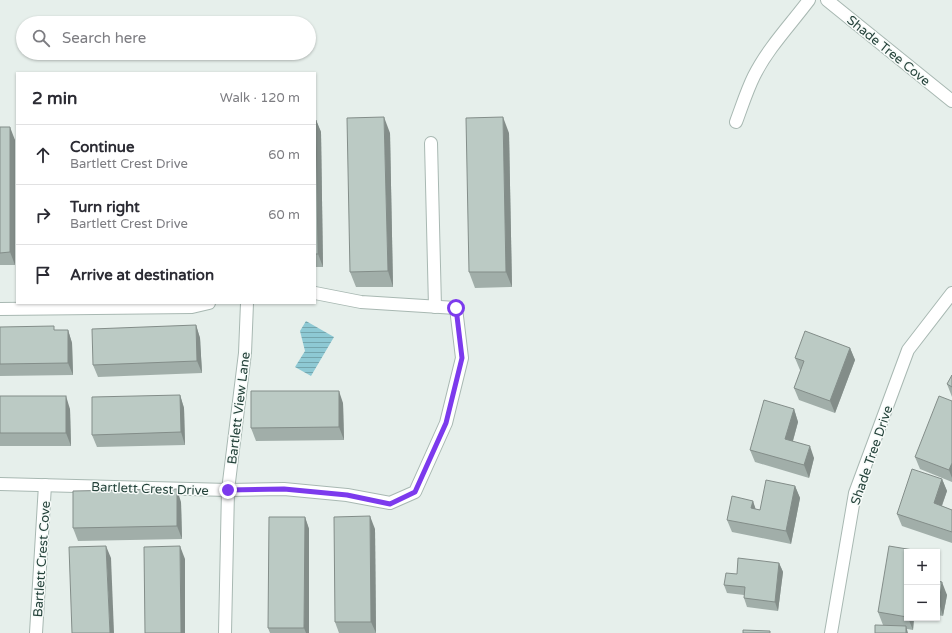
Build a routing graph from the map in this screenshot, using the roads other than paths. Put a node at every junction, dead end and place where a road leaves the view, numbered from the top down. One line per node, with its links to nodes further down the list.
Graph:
1 (809, 0): 4 (street)
2 (827, 0): 3 (street, Shade Tree Cove)
3 (952, 101)
4 (736, 122)
5 (431, 143): 11 (street)
6 (316, 293): 11 (street)
7 (952, 293): 18 (street, Shade Tree Drive)
8 (205, 304): 10 (street)
9 (247, 304): 15 (street, Bartlett View Lane)
10 (55, 306): 12 (street)
11 (435, 307): 15 (street, Bartlett Crest Drive)
12 (0, 309)
13 (0, 484): 14 (street, Bartlett Crest Drive)
14 (45, 485): 15 (street, Bartlett Crest Drive); 16 (street, Bartlett Crest Cove)
15 (228, 490): 17 (street, Bartlett View Lane)
16 (36, 633)
17 (225, 633)
18 (831, 633)

